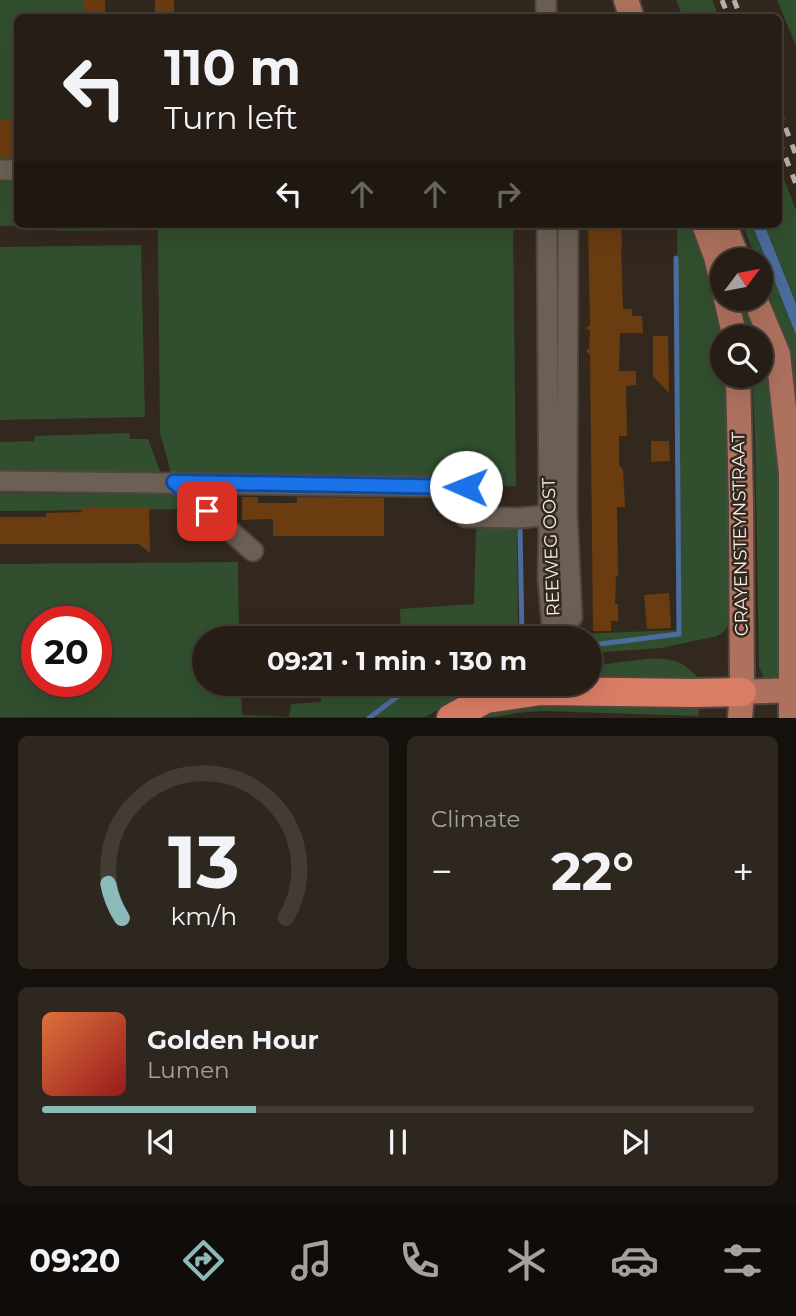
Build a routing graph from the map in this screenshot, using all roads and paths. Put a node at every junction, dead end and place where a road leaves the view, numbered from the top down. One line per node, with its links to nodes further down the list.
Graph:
1 (547, 228): 11 (street, REEWEG OOST)
2 (568, 228): 11 (street, REEWEG OOST)
3 (705, 228): 5 (main road)
4 (726, 228): 6 (main road)
5 (713, 248)
6 (734, 248)
7 (760, 312): 13 (main road)
8 (738, 388): 14 (main road, CRAYENSTEYNSTRAAT)
9 (0, 481): 10 (street)
10 (174, 482): 11 (street); 12 (street)
11 (549, 515)
12 (253, 551)
13 (791, 690): 14 (main road); 16 (main road)
14 (741, 705): 15 (highway)
15 (451, 718)
16 (791, 718)

